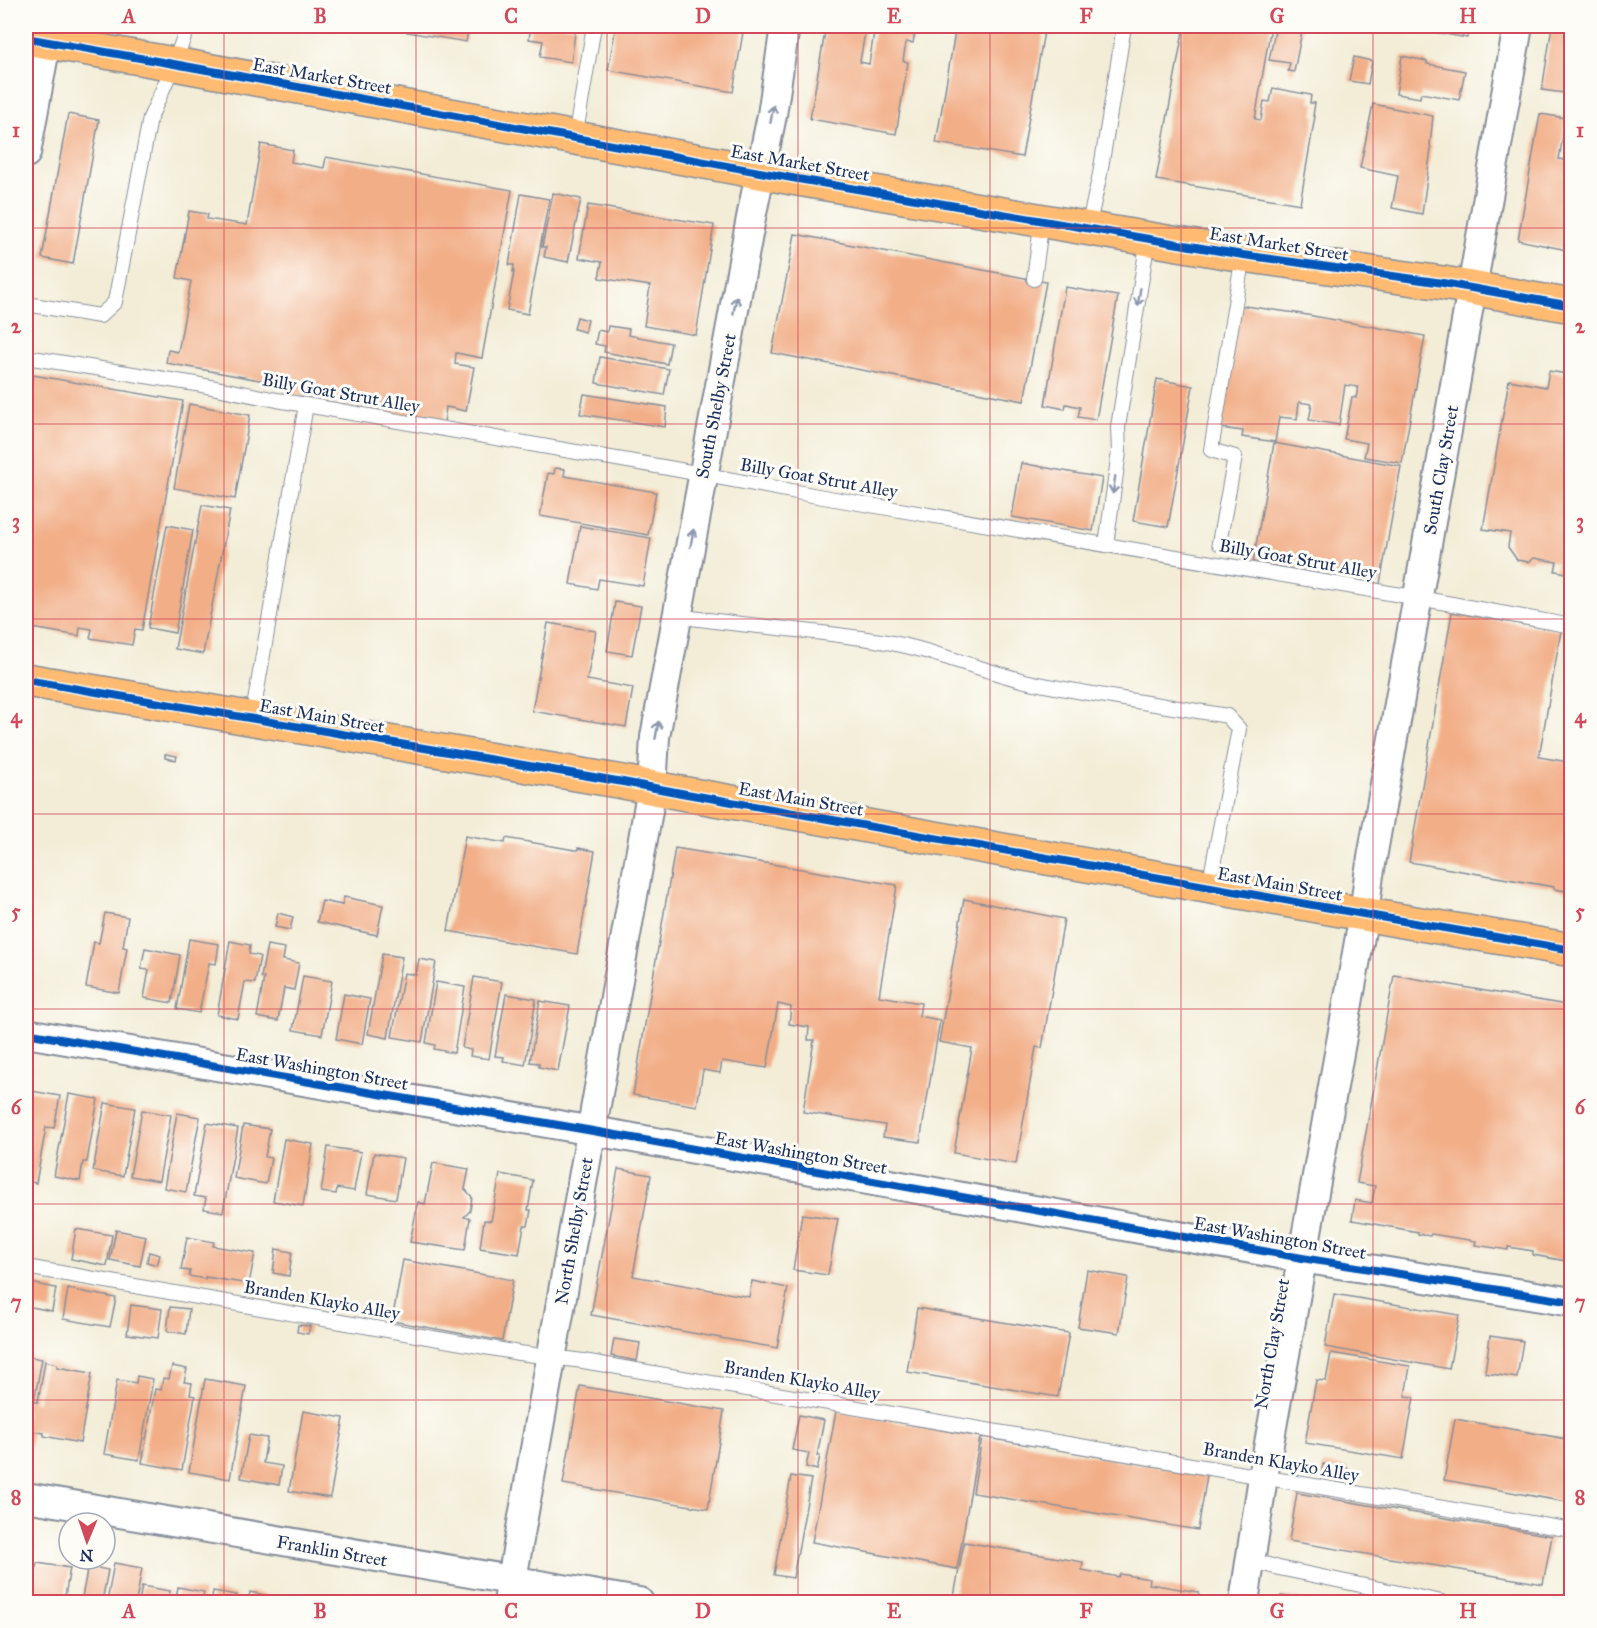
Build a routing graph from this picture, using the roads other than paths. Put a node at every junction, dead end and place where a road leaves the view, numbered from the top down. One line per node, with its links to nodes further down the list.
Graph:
1 (188, 26): 7 (lane)
2 (594, 26): 8 (lane)
3 (785, 26): 10 (street, South Shelby Street, one-way to 3)
4 (1124, 26): 12 (lane)
5 (1518, 26): 16 (street, South Clay Street)
6 (40, 35): 7 (main road, East Market Street); 9 (street)
7 (174, 64): 8 (main road, East Market Street); 17 (lane)
8 (575, 138): 10 (main road, East Market Street)
9 (26, 153)
10 (761, 172): 11 (main road, East Market Street); 21 (street, South Shelby Street, one-way to 10)
11 (1042, 220): 12 (main road, East Market Street); 15 (lane)
12 (1088, 228): 13 (main road, East Market Street)
13 (1148, 239): 14 (main road, East Market Street); 23 (lane, one-way to 23)
14 (1244, 255): 16 (main road, East Market Street); 22 (lane)
15 (1034, 279)
16 (1472, 289): 18 (main road, East Market Street); 24 (street, South Clay Street)
17 (26, 303)
18 (1572, 306)
19 (26, 357): 20 (lane, Billy Goat Strut Alley)
20 (306, 405): 21 (lane, Billy Goat Strut Alley); 28 (lane)
21 (704, 475): 23 (lane, Billy Goat Strut Alley); 25 (street, South Shelby Street, one-way to 21)
22 (1219, 543)
23 (1106, 545): 24 (lane, Billy Goat Strut Alley)
24 (1419, 598): 26 (lane, Billy Goat Strut Alley); 31 (street, South Clay Street)
25 (678, 616): 29 (street, South Shelby Street, one-way to 25); 30 (lane)
26 (1572, 626)
27 (26, 680): 28 (main road, East Main Street)
28 (252, 719): 29 (main road, East Main Street)
29 (652, 788): 30 (main road, East Main Street); 34 (street, North Shelby Street)
30 (1209, 886): 31 (main road, East Main Street)
31 (1364, 914): 32 (main road, East Main Street); 35 (street, North Clay Street)
32 (1572, 950)
33 (26, 1033): 34 (street, East Washington Street)
34 (591, 1131): 35 (street, East Washington Street); 38 (street, North Shelby Street)
35 (1302, 1258): 37 (street, East Washington Street); 39 (street, North Clay Street)
36 (26, 1267): 38 (lane, Branden Klayko Alley)
37 (1572, 1302)
38 (552, 1356): 39 (lane, Branden Klayko Alley); 43 (street, North Shelby Street)
39 (1263, 1477): 41 (lane, Branden Klayko Alley); 42 (street, North Clay Street)
40 (26, 1497): 43 (street, Franklin Street)
41 (1572, 1530)
42 (1250, 1560): 45 (street, North Clay Street); 46 (lane)
43 (510, 1592): 44 (street, Franklin Street)
44 (639, 1602)
45 (1244, 1602)
46 (1442, 1602)

